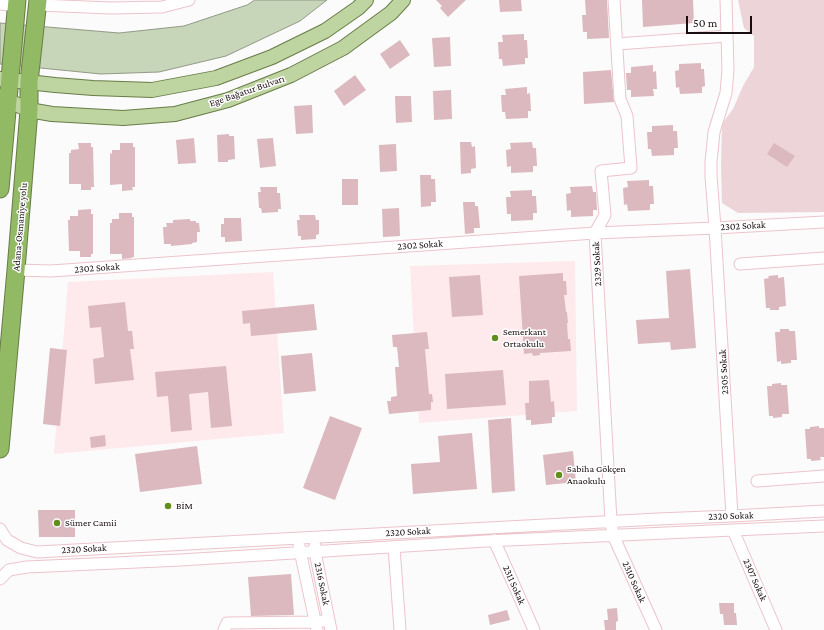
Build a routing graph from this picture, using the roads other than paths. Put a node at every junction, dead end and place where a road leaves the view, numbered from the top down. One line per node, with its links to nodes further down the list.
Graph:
1 (189, 0): 8 (street)
2 (366, 0): 12 (main road)
3 (403, 0): 14 (main road, Ege Bağatur Bulvarı)
4 (614, 0): 10 (street, 2329 Sokak)
5 (726, 0): 9 (street, 2305 Sokak)
6 (38, 2): 8 (street); 12 (highway, Adana-Osmaniye yolu)
7 (11, 4): 11 (highway)
8 (143, 4)
9 (727, 36): 10 (street); 17 (street, 2305 Sokak)
10 (617, 44): 18 (street, 2329 Sokak)
11 (7, 77): 12 (main road); 13 (highway)
12 (30, 79): 14 (highway, Adana-Osmaniye yolu)
13 (4, 100): 14 (main road, Ege Bağatur Bulvarı); 15 (highway)
14 (29, 110): 21 (highway, Adana-Osmaniye yolu)
15 (0, 189)
16 (824, 222): 17 (street, 2302 Sokak)
17 (716, 228): 18 (street, 2302 Sokak); 26 (street, 2305 Sokak)
18 (595, 233): 21 (street, 2302 Sokak); 27 (street, 2329 Sokak)
19 (824, 258): 20 (street)
20 (740, 264)
21 (16, 270): 22 (highway, Adana-Osmaniye yolu)
22 (0, 449)
23 (824, 476): 24 (street)
24 (757, 481)
25 (824, 512): 26 (street, 2320 Sokak)
26 (732, 516): 27 (street, 2320 Sokak)
27 (611, 521): 31 (street, 2329 Sokak); 32 (street, 2320 Sokak)
28 (824, 526): 30 (street, 2320 Sokak)
29 (0, 529): 33 (street, 2320 Sokak)
30 (733, 530): 31 (street, 2320 Sokak); 46 (street, 2307 Sokak)
31 (613, 535): 34 (street, 2320 Sokak); 45 (street, 2310 Sokak)
32 (315, 537): 33 (street, 2320 Sokak); 36 (street, 2316 Sokak)
33 (296, 538): 37 (street, 2316 Sokak)
34 (494, 540): 35 (street, 2320 Sokak); 44 (street, 2311 Sokak)
35 (394, 547): 36 (street, 2320 Sokak); 43 (street)
36 (315, 552): 37 (street, 2320 Sokak); 39 (street, 2316 Sokak)
37 (300, 553): 38 (street, 2320 Sokak); 41 (street, 2316 Sokak)
38 (0, 579)
39 (330, 625): 41 (street)
40 (265, 626): 41 (street); 42 (street)
41 (316, 626)
42 (224, 630)
43 (400, 630)
44 (534, 630)
45 (656, 630)
46 (776, 630)

